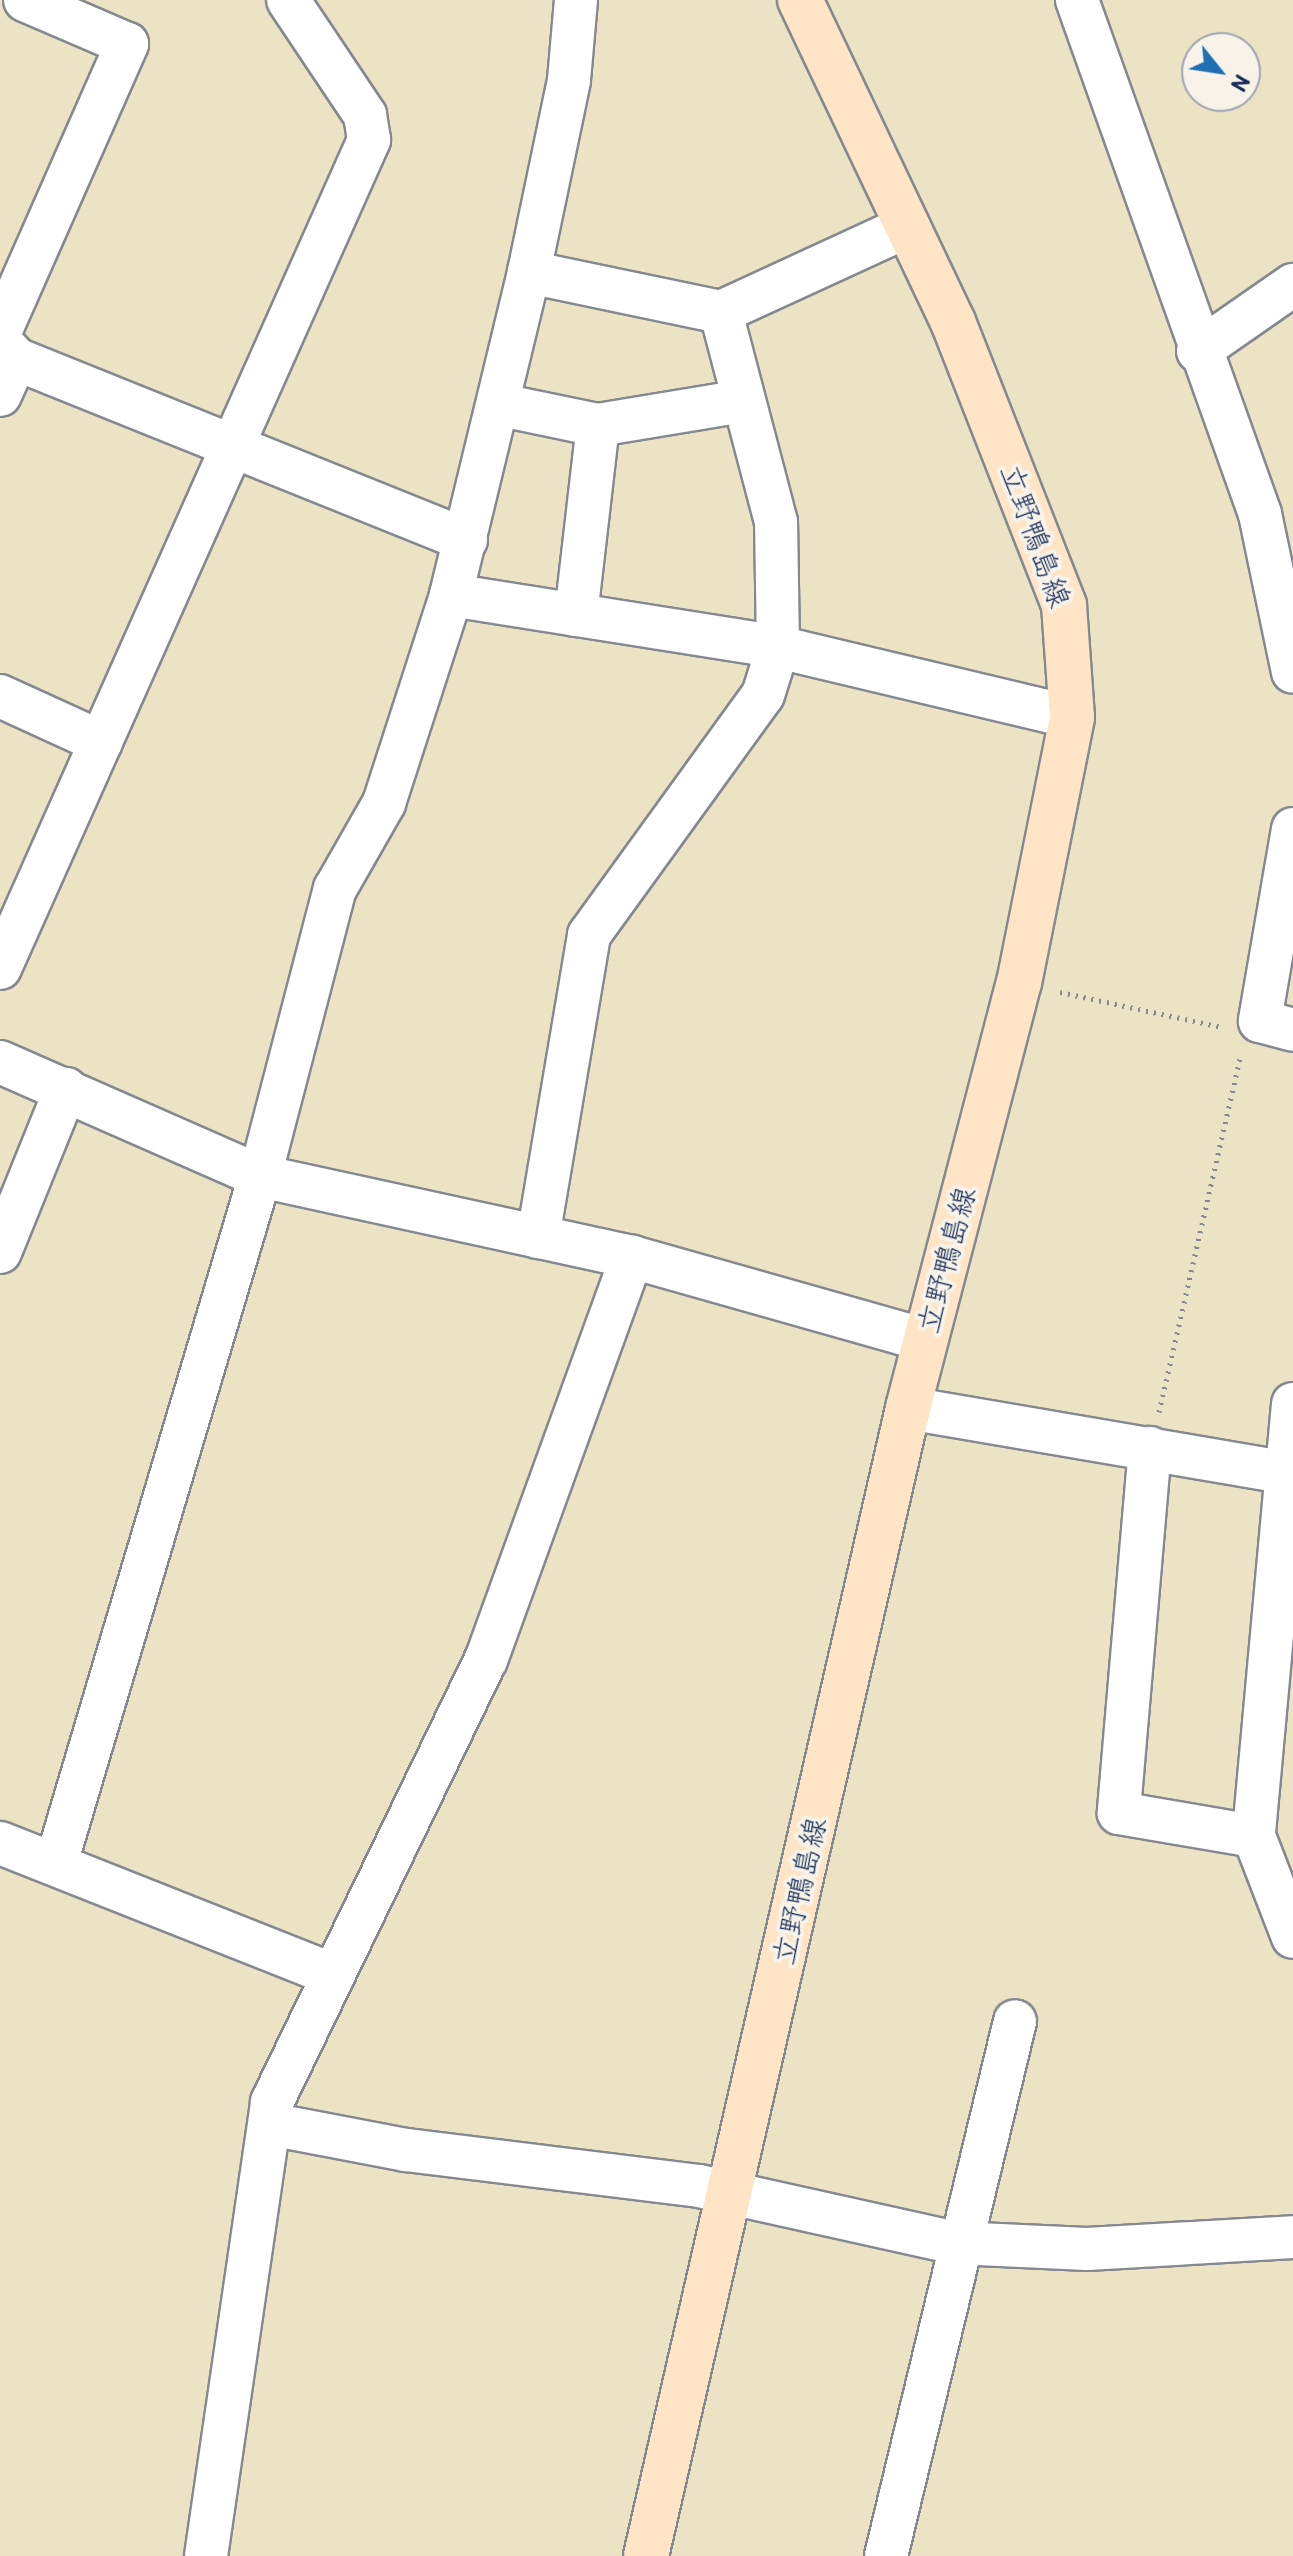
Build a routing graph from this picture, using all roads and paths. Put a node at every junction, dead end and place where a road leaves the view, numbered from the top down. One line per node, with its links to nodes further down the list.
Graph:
1 (25, 0): 11 (street)
2 (288, 0): 15 (street)
3 (576, 0): 7 (street)
4 (800, 0): 6 (main road, 立野鴨島線)
5 (1077, 0): 10 (street)
6 (908, 226): 9 (street); 22 (main road, 立野鴨島線)
7 (529, 272): 9 (street); 13 (street)
8 (1293, 285): 10 (street)
9 (721, 312): 12 (street)
10 (1198, 351): 20 (street)
11 (4, 357): 15 (street)
12 (743, 401): 14 (street); 19 (street)
13 (501, 405): 14 (street); 16 (street)
14 (598, 425): 18 (street)
15 (232, 449): 16 (street); 23 (street)
16 (466, 540): 17 (street)
17 (451, 595): 18 (street); 31 (street)
18 (576, 615): 19 (street)
19 (778, 647): 22 (street); 32 (street)
20 (1293, 672)
21 (0, 696): 23 (street)
22 (1072, 717): 27 (main road, 立野鴨島線)
23 (101, 742): 26 (street)
24 (1293, 829): 25 (street)
25 (1286, 931): 28 (street)
26 (0, 968)
27 (1019, 983): 28 (path); 35 (main road, 立野鴨島線)
28 (1267, 1028): 38 (path)
29 (0, 1062): 30 (street)
30 (66, 1089): 31 (street); 33 (street)
31 (260, 1176): 32 (street); 42 (street)
32 (538, 1237): 34 (street)
33 (0, 1252)
34 (632, 1257): 35 (street); 44 (street)
35 (926, 1340): 37 (main road, 立野鴨島線)
36 (1293, 1404): 39 (street)
37 (908, 1408): 38 (street); 47 (main road, 立野鴨島線)
38 (1150, 1448): 39 (street); 40 (street)
39 (1290, 1473): 40 (street)
40 (1254, 1836): 43 (street)
41 (0, 1843): 42 (street)
42 (57, 1860): 44 (street)
43 (1293, 1937)
44 (331, 1974): 46 (street)
45 (1015, 2021): 49 (street)
46 (270, 2124): 47 (street); 50 (street)
47 (732, 2195): 49 (street); 51 (main road, 立野鴨島線)
48 (1293, 2237): 49 (street)
49 (956, 2243): 52 (street)
50 (206, 2556)
51 (646, 2556)
52 (886, 2556)

